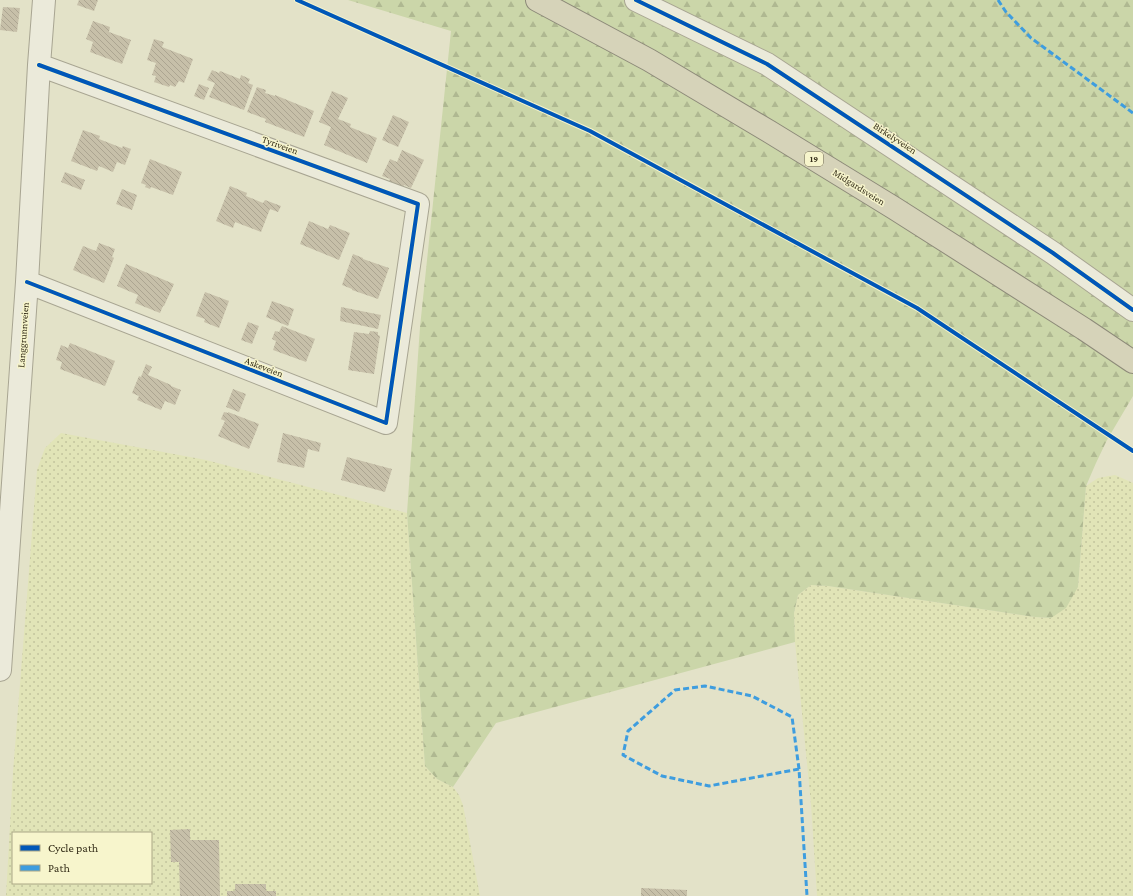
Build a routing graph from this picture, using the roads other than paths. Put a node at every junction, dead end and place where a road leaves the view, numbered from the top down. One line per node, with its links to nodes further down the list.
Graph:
1 (44, 0): 4 (street, Langgrunnveien)
2 (536, 0): 8 (highway, Midgardsveien / 19)
3 (636, 0): 7 (street, Birkelyveien)
4 (39, 65): 5 (street, Langgrunnveien); 6 (street, Tyriveien)
5 (26, 282): 6 (street, Askeveien); 9 (street, Langgrunnveien)
6 (403, 307)
7 (1133, 310)
8 (1133, 362)
9 (0, 670)

